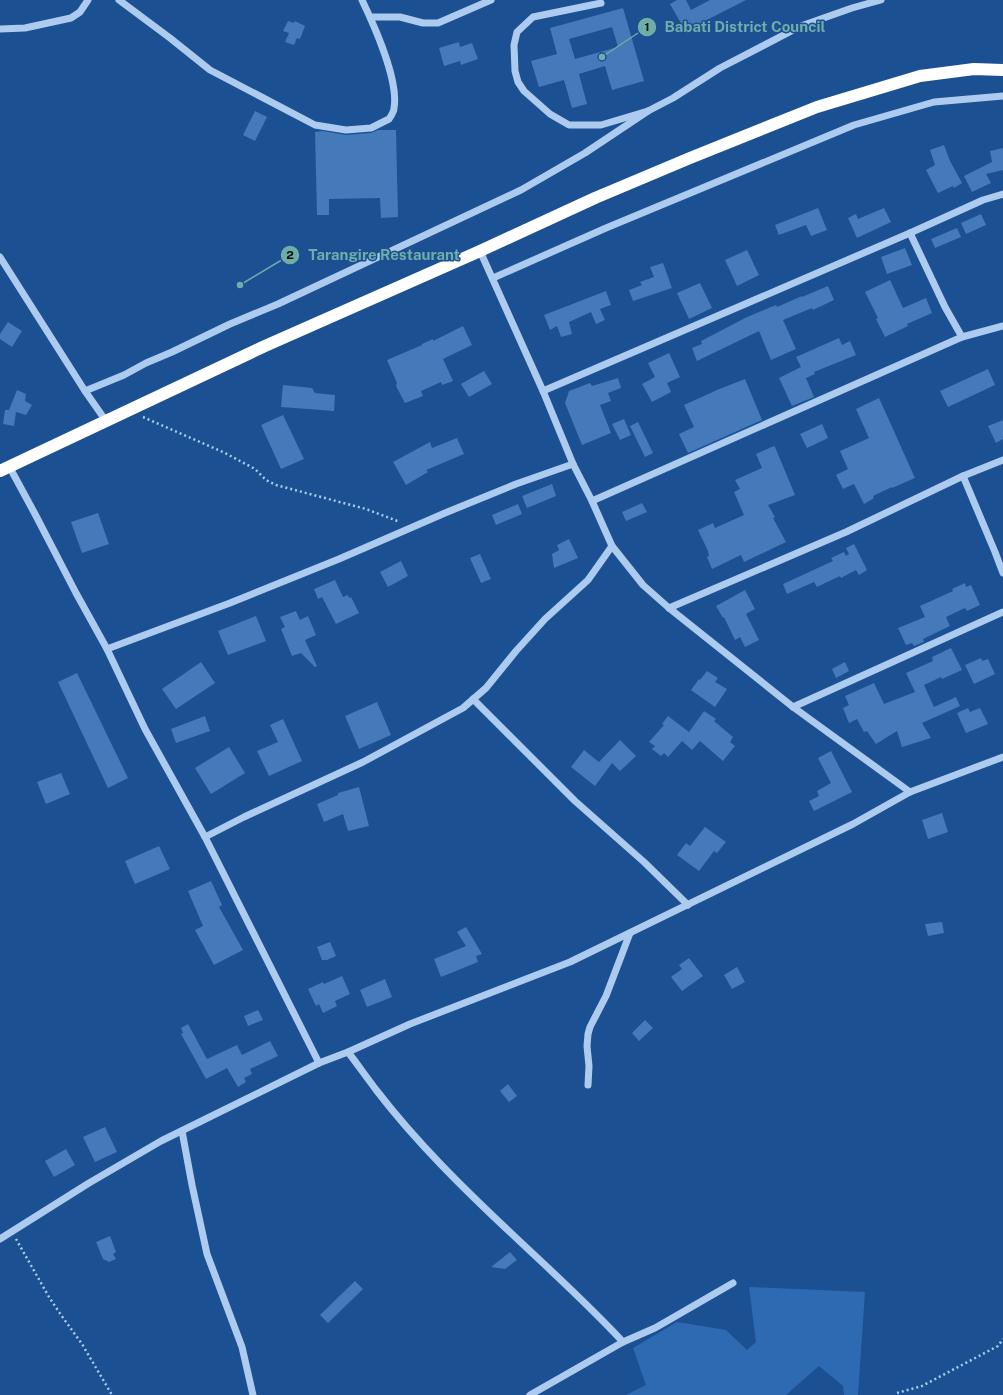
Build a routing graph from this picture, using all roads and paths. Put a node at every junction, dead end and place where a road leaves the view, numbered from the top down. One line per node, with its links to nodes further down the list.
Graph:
1 (88, 0): 8 (street)
2 (118, 0): 7 (street)
3 (362, 0): 7 (street)
4 (491, 0): 7 (street)
5 (881, 0): 11 (street)
6 (601, 3): 11 (street)
7 (370, 17)
8 (0, 28)
9 (1003, 70): 14 (highway)
10 (1003, 96): 16 (street)
11 (648, 111): 19 (street)
12 (1003, 194): 13 (street)
13 (910, 233): 18 (street); 20 (street)
14 (480, 251): 16 (street); 21 (highway)
15 (0, 257): 19 (street)
16 (493, 278): 20 (street)
17 (1003, 326): 18 (street)
18 (962, 338): 27 (street)
19 (85, 391): 22 (street)
20 (543, 391): 24 (street)
21 (128, 411): 22 (highway); 28 (path)
22 (106, 421): 25 (highway)
23 (1003, 460): 26 (street)
24 (573, 464): 27 (street); 28 (street)
25 (4, 469): 33 (street)
26 (963, 476): 30 (street); 31 (street)
27 (592, 501): 29 (street)
28 (413, 527): 33 (street)
29 (612, 546): 31 (street); 34 (street)
30 (1003, 573)
31 (669, 608): 35 (street)
32 (1003, 612): 35 (street)
33 (107, 649): 38 (street)
34 (473, 699): 38 (street); 39 (street)
35 (793, 707): 37 (street)
36 (1003, 757): 37 (street)
37 (910, 792): 39 (street)
38 (205, 837): 42 (street)
39 (688, 905): 40 (street)
40 (630, 933): 41 (street); 43 (street)
41 (348, 1052): 42 (street); 49 (street)
42 (319, 1063): 44 (street)
43 (588, 1085)
44 (182, 1130): 45 (street); 52 (street)
45 (12, 1232): 46 (street); 51 (path)
46 (0, 1239)
47 (733, 1283): 49 (street)
48 (1003, 1339): 50 (path)
49 (623, 1342): 53 (street)
50 (897, 1393)
51 (112, 1395)
52 (253, 1395)
53 (530, 1395)

